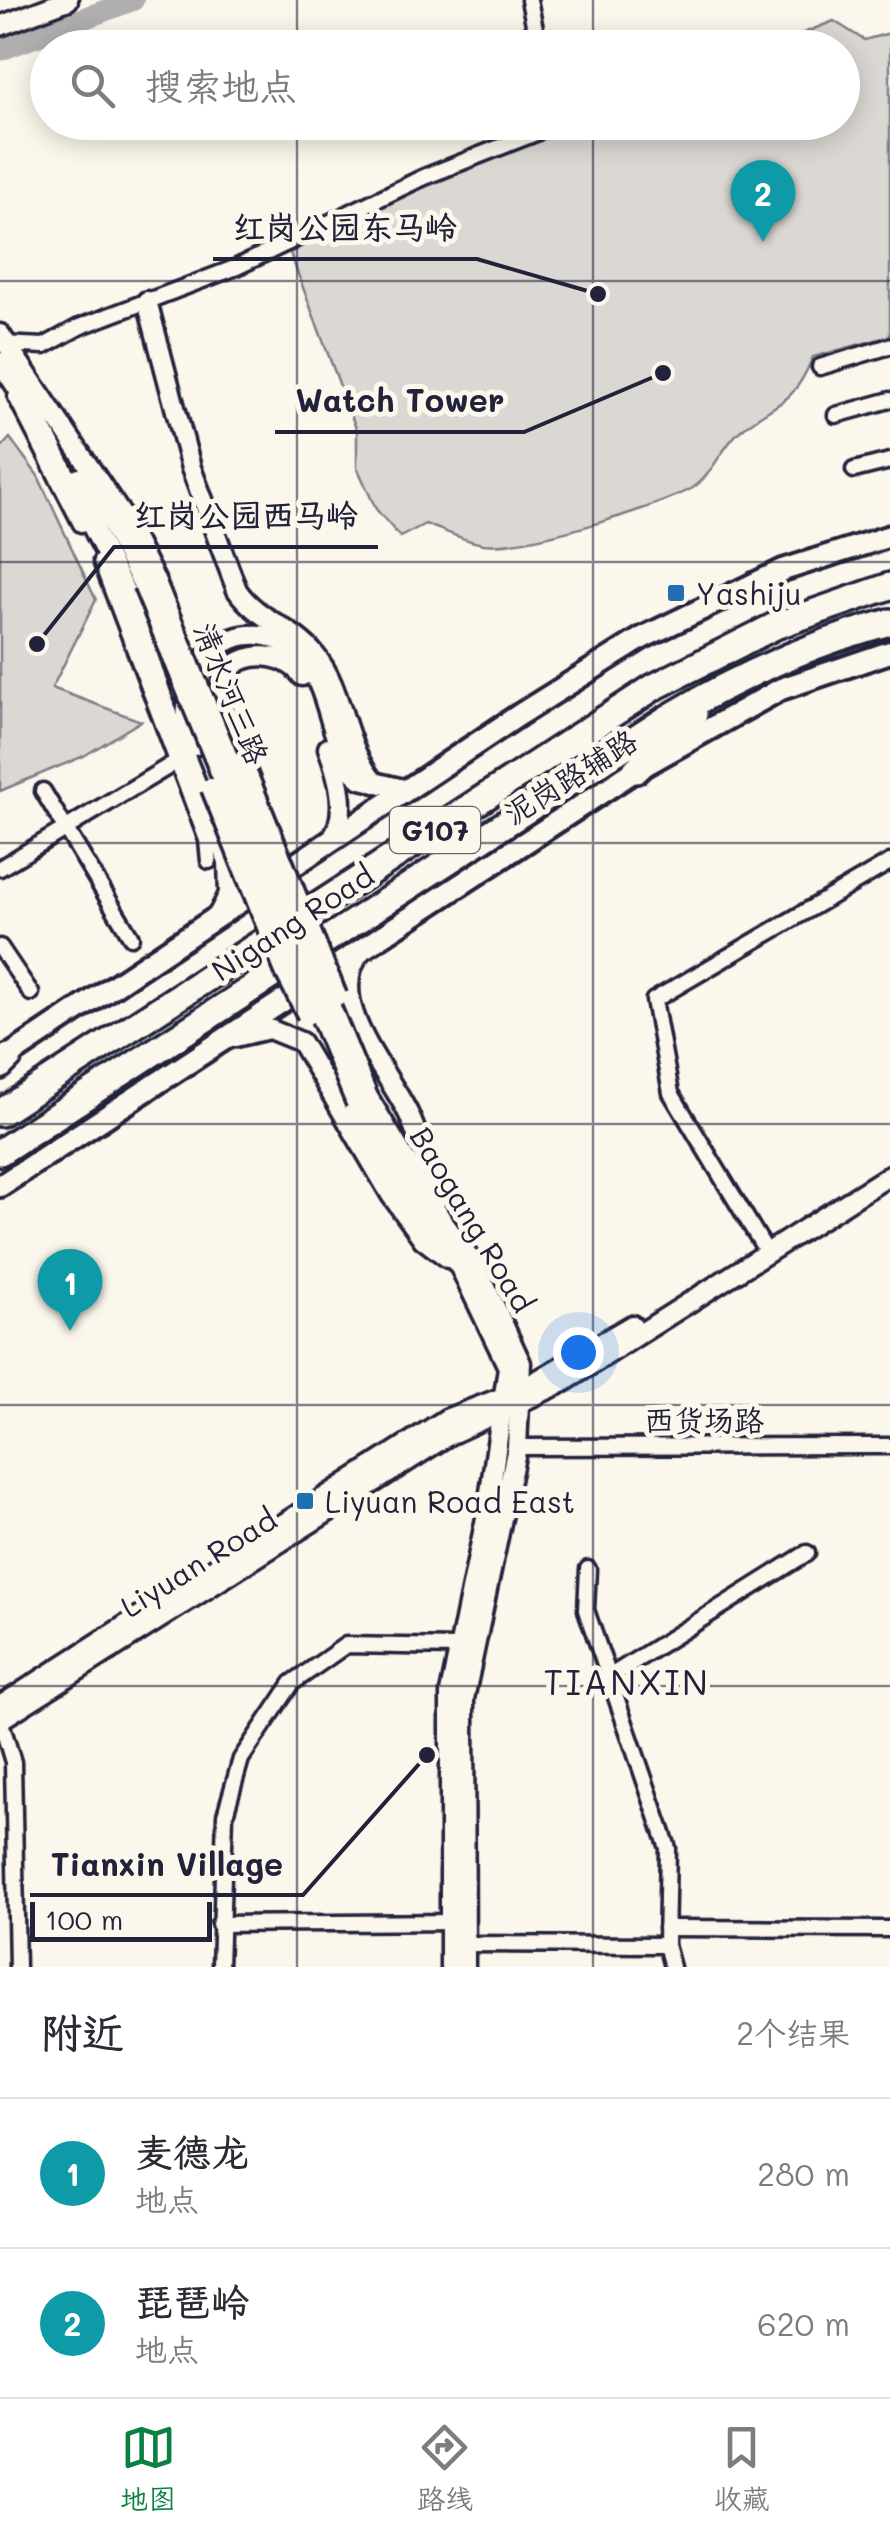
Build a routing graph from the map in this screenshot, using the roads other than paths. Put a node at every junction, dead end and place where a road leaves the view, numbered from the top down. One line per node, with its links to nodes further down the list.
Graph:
1 (48, 0): 4 (main road)
2 (68, 0): 5 (main road)
3 (530, 0): 6 (street)
4 (0, 18)
5 (0, 26)
6 (536, 30)
7 (519, 140): 8 (street)
8 (147, 301): 9 (street); 26 (main road)
9 (2, 340): 19 (main road, 清水河三路)
10 (890, 346): 12 (street)
11 (1, 363): 15 (main road, 清水河三路); 24 (street)
12 (820, 366)
13 (890, 400): 14 (street)
14 (836, 415)
15 (36, 417): 19 (main road, 清水河三路); 34 (main road)
16 (890, 460): 17 (street)
17 (854, 470)
18 (890, 536): 27 (main road)
19 (149, 582): 41 (main road, 清水河三路, bridge)
20 (890, 586): 42 (highway, Nigang Road / G107)
21 (890, 622): 23 (highway, Nigang Road / G107)
22 (890, 652): 25 (main road, 泥岗路辅路)
23 (727, 683): 25 (highway); 43 (highway, Nigang Road / G107)
24 (176, 762): 29 (street); 31 (street)
25 (636, 770): 35 (main road, 泥岗路辅路)
26 (375, 783): 27 (main road); 41 (main road, bridge)
27 (408, 790): 30 (main road)
28 (43, 791): 29 (street)
29 (66, 830): 33 (street); 36 (street)
30 (326, 844): 34 (main road); 41 (main road, bridge)
31 (209, 861)
32 (890, 862): 47 (street)
33 (0, 868)
34 (217, 917): 40 (main road)
35 (377, 935): 39 (main road, 泥岗路辅路); 48 (main road)
36 (131, 937)
37 (0, 947): 38 (street)
38 (31, 993)
39 (215, 1043): 46 (main road, 泥岗路辅路); 48 (main road)
40 (3, 1062)
41 (362, 1100): 48 (main road, Baogang Road)
42 (0, 1113)
43 (0, 1152)
44 (890, 1162): 47 (main road, Liyuan Road)
45 (890, 1176): 49 (main road, Liyuan Road)
46 (0, 1186)
47 (762, 1244): 49 (main road, Liyuan Road)
48 (469, 1269): 49 (main road, Baogang Road)
49 (511, 1401): 51 (main road, Baogang Road); 54 (main road, Baogang Road); 56 (main road, Liyuan Road); 57 (main road, Liyuan Road)
50 (890, 1446): 51 (street, 西货场路)
51 (517, 1447): 58 (main road, Baogang Road)
52 (806, 1553): 55 (street)
53 (588, 1569): 55 (street)
54 (457, 1647): 58 (main road, Baogang Road); 59 (street)
55 (610, 1677): 60 (street)
56 (0, 1706)
57 (0, 1720): 64 (street)
58 (456, 1922): 59 (street); 62 (main road, Baogang Road)
59 (219, 1924): 65 (street)
60 (666, 1928): 61 (street); 63 (street)
61 (890, 1929)
62 (457, 1944): 63 (street); 66 (main road, Baogang Road); 67 (main road, Baogang Road)
63 (666, 1946): 68 (street)
64 (18, 1967)
65 (220, 1967)
66 (450, 1967)
67 (465, 1967)
68 (672, 1967)

